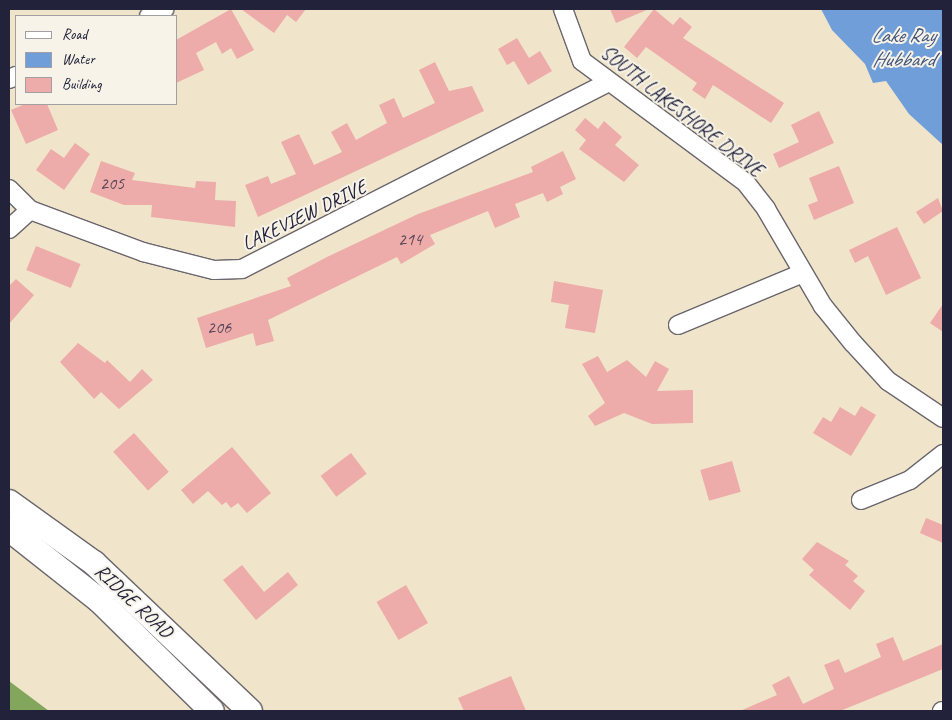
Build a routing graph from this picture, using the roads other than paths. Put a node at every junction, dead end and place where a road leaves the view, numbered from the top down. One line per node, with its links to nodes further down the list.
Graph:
1 (166, 9): 3 (street)
2 (562, 9): 4 (street, SOUTH LAKESHORE DRIVE)
3 (151, 15)
4 (607, 83): 6 (street, LAKEVIEW DRIVE); 8 (street, SOUTH LAKESHORE DRIVE)
5 (9, 189): 6 (street, LAKEVIEW DRIVE)
6 (30, 210): 7 (street)
7 (9, 229)
8 (803, 273): 9 (street); 10 (street, SOUTH LAKESHORE DRIVE)
9 (678, 325)
10 (943, 418)
11 (943, 454): 12 (street)
12 (862, 500)
13 (9, 502): 15 (main road, RIDGE ROAD)
14 (9, 529): 16 (main road, RIDGE ROAD)
15 (236, 707)
16 (212, 711)

